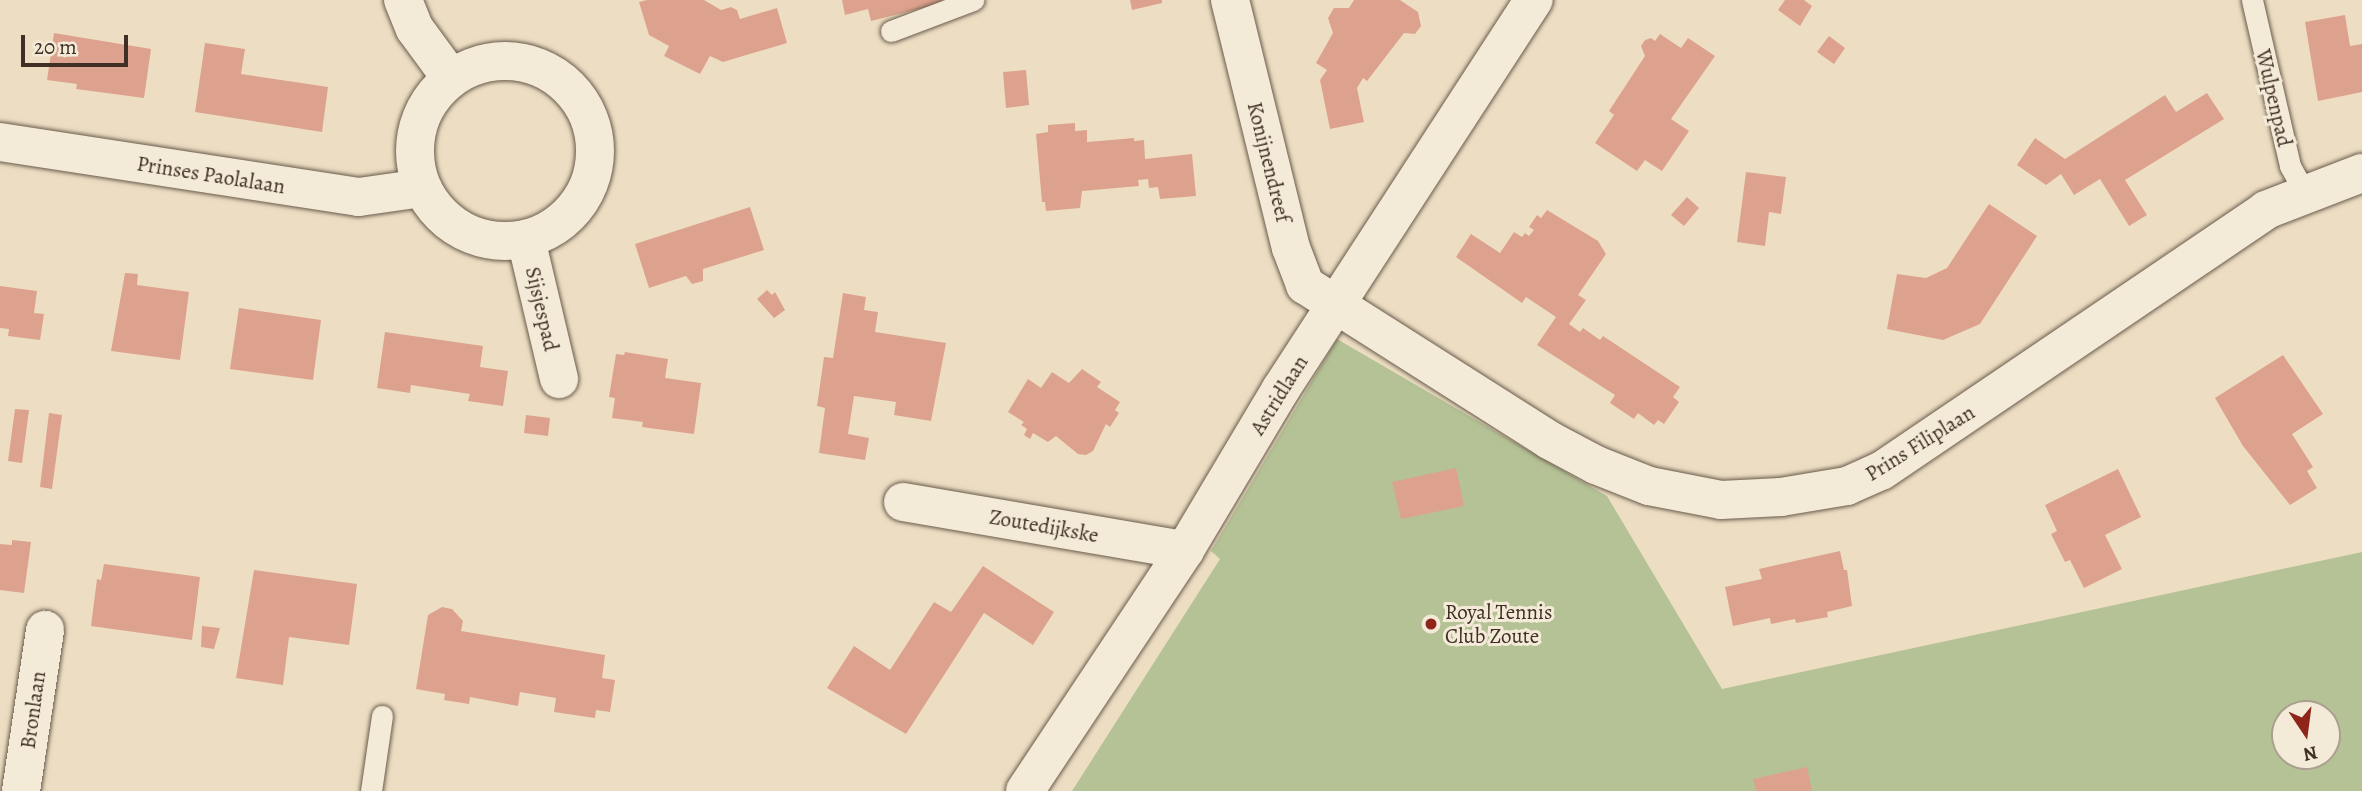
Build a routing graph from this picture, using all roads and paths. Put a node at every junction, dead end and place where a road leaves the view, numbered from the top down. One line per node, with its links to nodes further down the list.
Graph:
1 (403, 0): 7 (street)
2 (973, 0): 6 (lane)
3 (1230, 0): 13 (street, Konijnendreef)
4 (1534, 0): 13 (street, Astridlaan)
5 (2252, 0): 11 (lane, Wulpenpad)
6 (891, 31)
7 (451, 78): 10 (street); 12 (street)
8 (0, 142): 10 (street, Prinses Paolalaan)
9 (2362, 173): 11 (street, Prins Filiplaan)
10 (422, 188): 12 (street)
11 (2305, 193): 13 (street, Prins Filiplaan)
12 (526, 239): 14 (street, Sijsjespad)
13 (1336, 306): 16 (street, Astridlaan)
14 (559, 379)
15 (903, 502): 16 (street, Zoutedijkske)
16 (1185, 551): 21 (street, Astridlaan)
17 (45, 630): 19 (street, Bronlaan)
18 (382, 716): 20 (lane)
19 (21, 791)
20 (371, 791)
21 (1026, 791)

